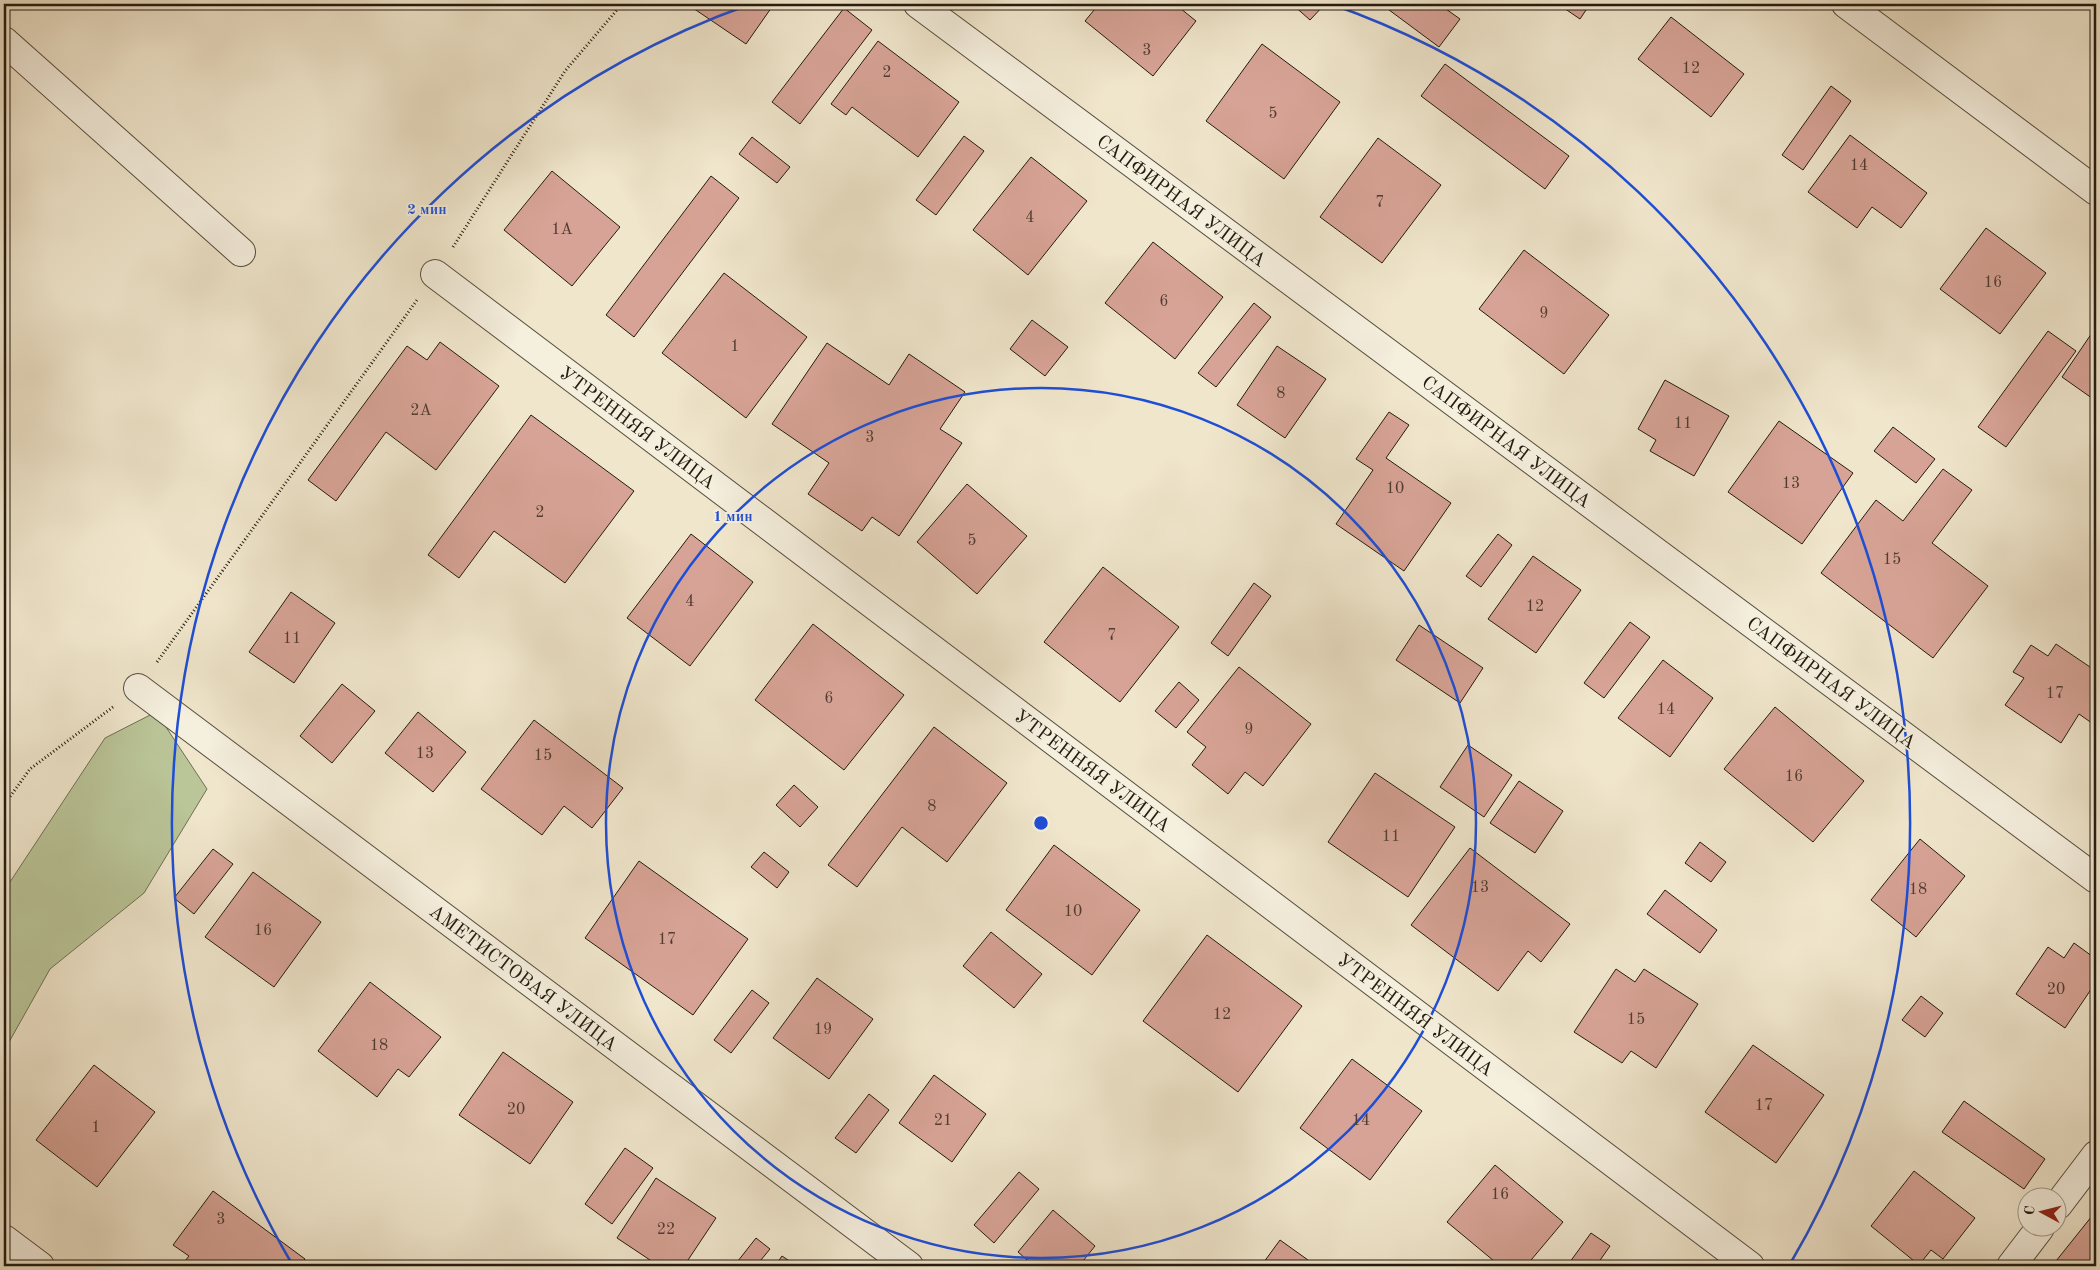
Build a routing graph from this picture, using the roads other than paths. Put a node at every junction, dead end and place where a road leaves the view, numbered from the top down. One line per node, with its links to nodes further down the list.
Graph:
1 (918, 4): 8 (street, САПФИРНАЯ УЛИЦА)
2 (1846, 4): 4 (street)
3 (4, 41): 5 (street)
4 (2096, 192)
5 (241, 252)
6 (436, 274): 15 (street, УТРЕННЯЯ УЛИЦА)
7 (138, 688): 14 (street, АМЕТИСТОВАЯ УЛИЦА)
8 (2096, 879)
9 (2096, 1155): 10 (street)
10 (2068, 1192)
11 (2032, 1238): 16 (street)
12 (4, 1239): 13 (street)
13 (40, 1266)
14 (909, 1266)
15 (1750, 1266)
16 (2011, 1266)

